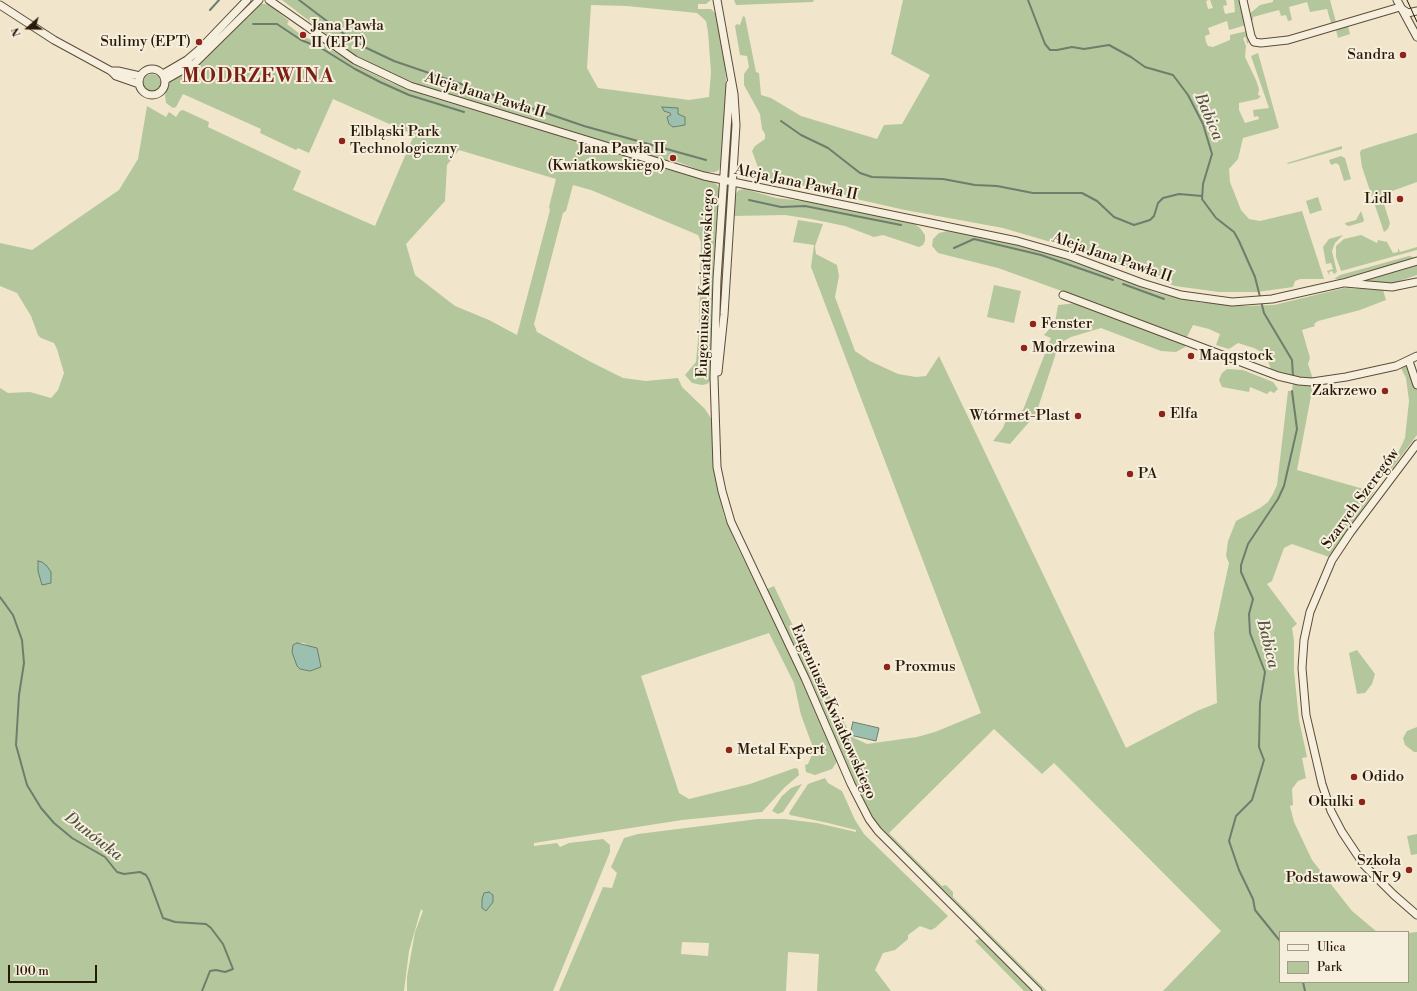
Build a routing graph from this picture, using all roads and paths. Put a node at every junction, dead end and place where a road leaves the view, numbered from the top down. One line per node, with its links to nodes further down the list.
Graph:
1 (247, 0): 13 (street)
2 (259, 0): 13 (street)
3 (269, 0): 7 (street, Aleja Jana Pawła II)
4 (717, 0): 15 (street)
5 (1243, 0): 6 (street)
6 (1400, 2): 9 (street); 10 (street)
7 (278, 3): 16 (street, Aleja Jana Pawła II)
8 (0, 5): 11 (street)
9 (1417, 11)
10 (1417, 37)
11 (111, 72): 12 (street); 14 (street)
12 (140, 76): 13 (street); 14 (street)
13 (164, 77): 14 (street)
14 (139, 84)
15 (730, 84): 16 (street, Eugeniusza Kwiatkowskiego); 17 (street, Eugeniusza Kwiatkowskiego)
16 (723, 181): 17 (street, Aleja Jana Pawła II); 25 (street, Eugeniusza Kwiatkowskiego)
17 (732, 183): 20 (street, Aleja Jana Pawła II); 25 (street, Eugeniusza Kwiatkowskiego)
18 (1417, 261): 20 (street, Aleja Jana Pawła II)
19 (1417, 282): 20 (street, Aleja Jana Pawła II)
20 (1343, 283)
21 (1063, 295): 23 (street)
22 (1417, 356): 23 (street)
23 (1409, 361): 24 (street)
24 (1417, 385)
25 (715, 386): 28 (street, Eugeniusza Kwiatkowskiego)
26 (1417, 444): 27 (street, Szarych Szeregów)
27 (1417, 915)
28 (1038, 991)

